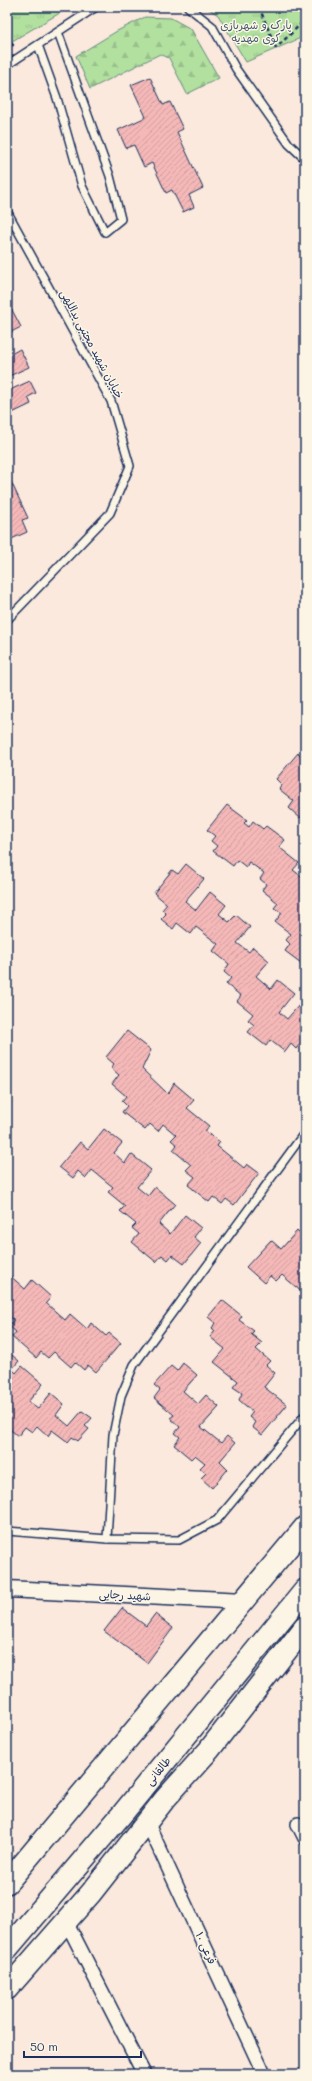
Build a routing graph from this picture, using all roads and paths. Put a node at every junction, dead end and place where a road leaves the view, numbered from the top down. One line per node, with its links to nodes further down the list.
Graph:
1 (96, 7): 5 (lane)
2 (188, 7): 8 (lane)
3 (259, 7): 4 (path)
4 (305, 20)
5 (58, 32): 6 (lane); 6 (lane)
6 (38, 45): 7 (lane)
7 (7, 65)
8 (305, 159)
9 (7, 211): 10 (lane, خیابان شهید مجتبی یداللهی)
10 (7, 620)
11 (305, 1132): 15 (lane)
12 (305, 1415): 15 (lane)
13 (305, 1526): 18 (main road)
14 (7, 1531): 15 (lane)
15 (107, 1539)
16 (7, 1589): 18 (street, شهید رجایی)
17 (305, 1590): 25 (main road, طالقانی)
18 (244, 1601): 23 (main road)
19 (305, 1627): 20 (main road)
20 (147, 1822): 24 (main road); 28 (street, فرعی ۱۰)
21 (298, 1824): 22 (street)
22 (305, 1838)
23 (7, 1883)
24 (66, 1921): 26 (main road); 27 (street)
25 (7, 1948)
26 (7, 1989)
27 (144, 2074)
28 (264, 2074)

